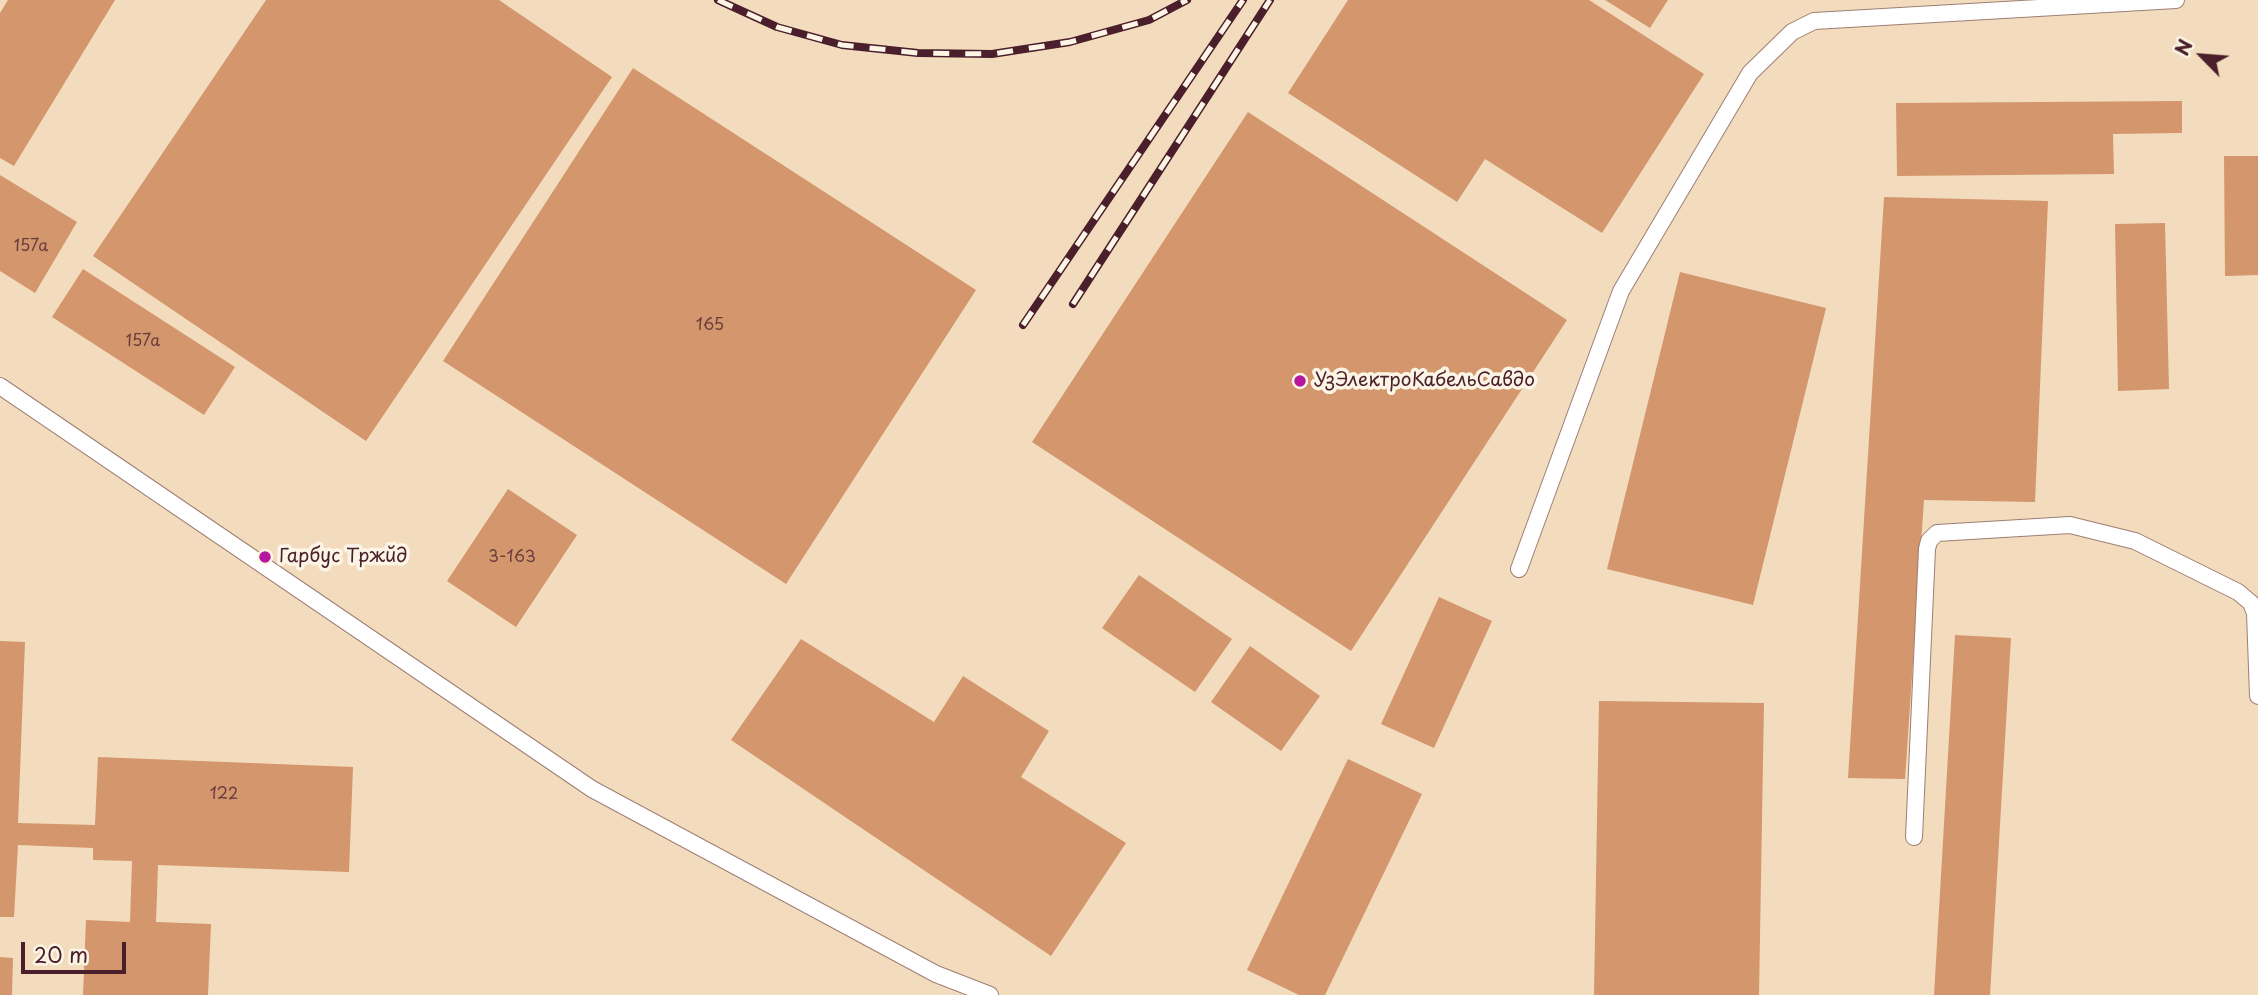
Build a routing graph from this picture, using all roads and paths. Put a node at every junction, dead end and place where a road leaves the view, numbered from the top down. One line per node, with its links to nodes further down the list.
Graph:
1 (2176, 0): 3 (lane)
2 (0, 386): 6 (lane)
3 (1519, 569)
4 (2258, 696): 5 (lane)
5 (1914, 838)
6 (990, 995)

